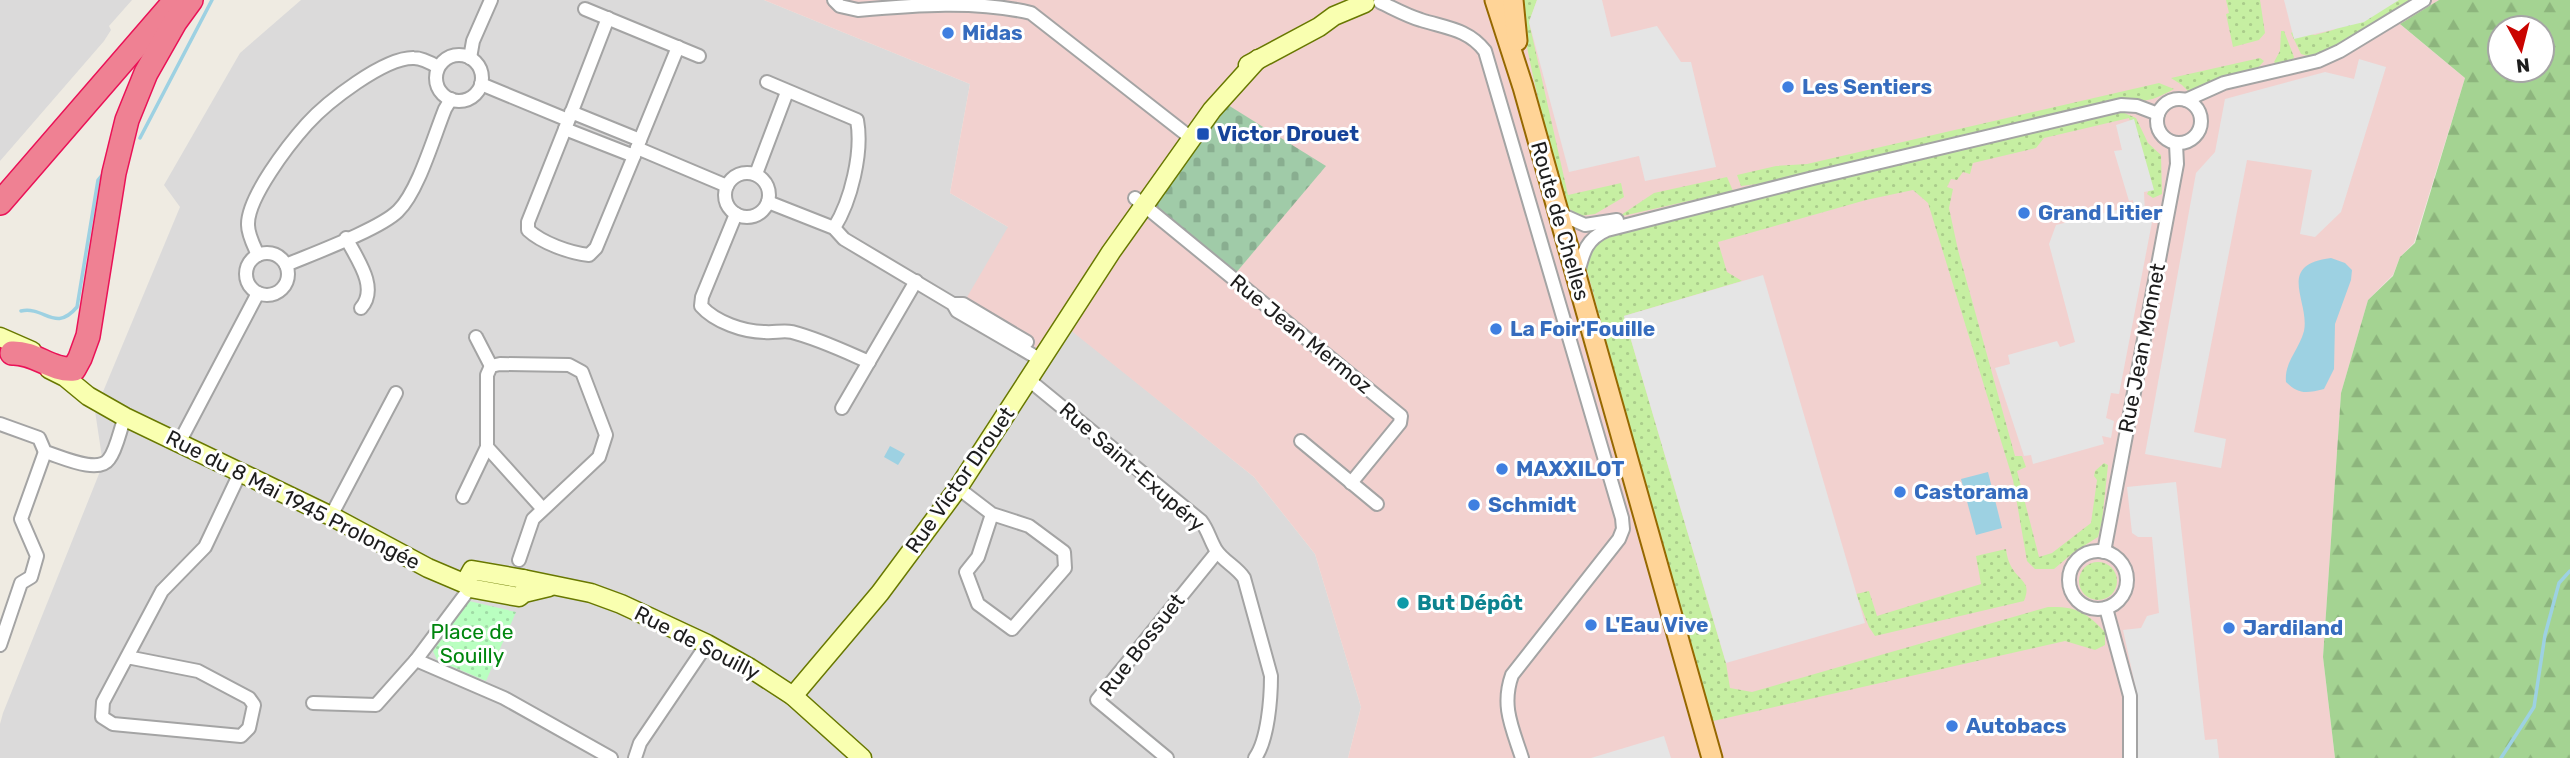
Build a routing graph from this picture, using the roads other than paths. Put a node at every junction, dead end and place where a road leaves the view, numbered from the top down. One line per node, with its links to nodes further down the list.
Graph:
1 (159, 0): 33 (highway)
2 (176, 0): 37 (highway)
3 (191, 0): 53 (highway)
4 (491, 0): 16 (street)
5 (834, 0): 28 (street)
6 (1344, 0): 12 (street, Rue Victor Drouet)
7 (1495, 0): 20 (main road, Route de Chelles)
8 (1513, 0): 20 (main road, Route de Chelles)
9 (2424, 0): 21 (street)
10 (1377, 1): 12 (street, Rue Victor Drouet); 89 (street)
11 (585, 9): 13 (street)
12 (1334, 16): 28 (street, Rue Victor Drouet)
13 (608, 19): 14 (street); 27 (street)
14 (678, 47): 15 (street); 30 (street)
15 (699, 56)
16 (470, 58): 17 (street); 19 (street)
17 (438, 67): 23 (street); 42 (street)
18 (767, 82): 22 (street)
19 (481, 84): 23 (street); 27 (street)
20 (1523, 87): 38 (main road, Route de Chelles)
21 (2212, 89): 24 (street); 26 (street)
22 (787, 92): 31 (street); 40 (street)
23 (451, 99): 41 (street)
24 (2186, 100): 25 (street); 26 (street)
25 (2158, 114): 29 (street); 32 (street)
26 (2201, 115): 29 (street)
27 (568, 120): 30 (street); 30 (street)
28 (1187, 134): 36 (street, Rue Victor Drouet)
29 (2176, 144): 73 (street, Rue Jean Monnet)
30 (637, 148): 34 (street)
31 (756, 174): 34 (street); 35 (street)
32 (1812, 178): 38 (street); 45 (street)
33 (0, 181)
34 (727, 186): 39 (street)
35 (768, 202): 39 (street); 40 (street)
36 (1140, 202): 50 (street, Rue Victor Drouet); 65 (street, Rue Jean Mermoz)
37 (0, 203)
38 (1557, 213): 45 (main road, Route de Chelles)
39 (736, 214): 51 (street)
40 (834, 228): 44 (street)
41 (346, 238): 43 (street); 47 (street)
42 (258, 255): 43 (street); 46 (street)
43 (286, 265): 46 (street)
44 (916, 281): 50 (street); 51 (street)
45 (1576, 281): 90 (main road, Route de Chelles)
46 (258, 293): 61 (street)
47 (361, 308)
48 (476, 337): 52 (street)
49 (4, 345): 53 (highway); 57 (street, Rue du 8 Mai 1945 Prolongée)
50 (1043, 357): 54 (street, Rue Victor Drouet)
51 (869, 362): 56 (street)
52 (491, 366): 62 (street); 69 (street)
53 (74, 369): 59 (street, Rue du 8 Mai 1945 Prolongée)
54 (1029, 380): 66 (street, Rue Victor Drouet); 72 (street, Rue Saint-Exupéry)
55 (396, 393): 71 (street)
56 (842, 408)
57 (125, 417): 59 (street, Rue du 8 Mai 1945 Prolongée); 63 (street)
58 (0, 424): 63 (street)
59 (146, 425): 61 (street, Rue du 8 Mai 1945 Prolongée)
60 (1301, 441): 65 (street)
61 (179, 443): 64 (street, Rue du 8 Mai 1945 Prolongée)
62 (486, 447): 67 (street); 69 (street)
63 (45, 452): 79 (street)
64 (240, 473): 71 (street, Rue du 8 Mai 1945 Prolongée); 80 (street)
65 (1351, 482): 68 (street)
66 (958, 488): 70 (street); 82 (street, Rue Victor Drouet)
67 (463, 497)
68 (1377, 505)
69 (542, 508): 75 (street)
70 (992, 514): 70 (street)
71 (331, 516): 74 (street, Rue du 8 Mai 1945 Prolongée)
72 (1217, 552): 87 (street, Rue Bossuet); 88 (street, Rue Saint-Exupéry)
73 (2104, 552): 77 (street); 77 (street)
74 (441, 573): 76 (street, Rue de Souilly)
75 (519, 575): 76 (street, Rue de Souilly); 78 (street, Rue de Souilly)
76 (470, 581): 81 (street)
77 (2106, 608): 91 (street)
78 (707, 644): 82 (street, Rue de Souilly); 85 (street)
79 (0, 645)
80 (127, 657): 80 (street)
81 (416, 660): 83 (street); 84 (street)
82 (793, 696): 86 (street, Rue de Souilly)
83 (313, 704)
84 (611, 758)
85 (635, 758)
86 (862, 758)
87 (1167, 758)
88 (1255, 758)
89 (1521, 758)
90 (1713, 758)
91 (2130, 758)

